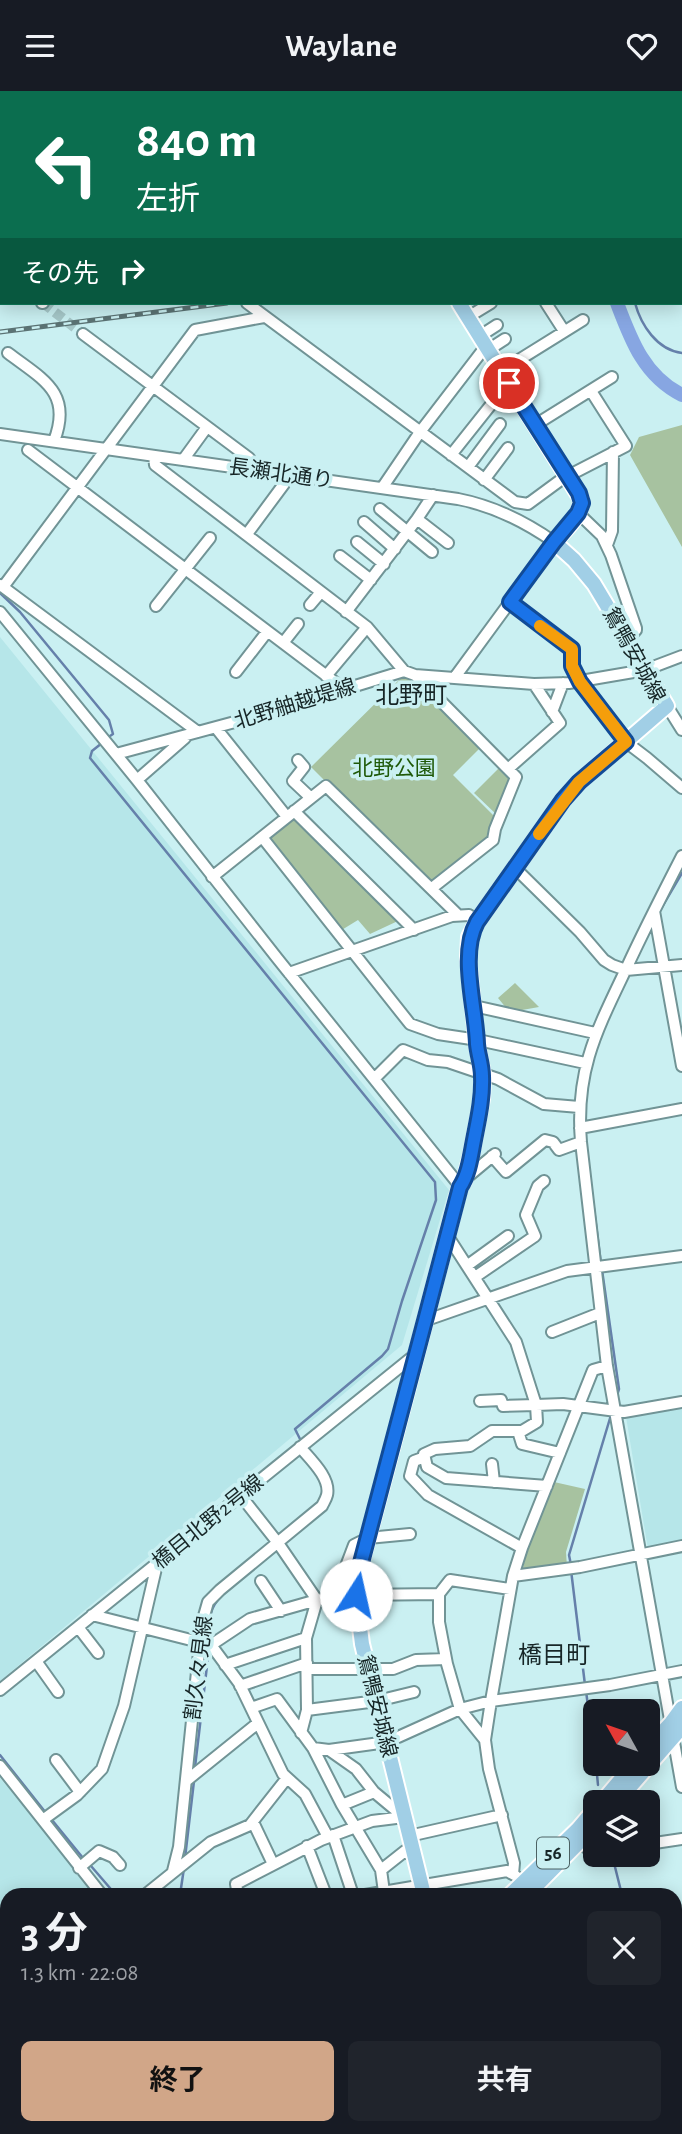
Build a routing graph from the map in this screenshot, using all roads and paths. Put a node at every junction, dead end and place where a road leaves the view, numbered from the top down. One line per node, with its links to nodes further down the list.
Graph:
1 (249, 305): 5 (street)
2 (461, 305): 6 (main road)
3 (488, 305): 6 (street)
4 (547, 305): 9 (street)
5 (264, 317): 16 (street); 21 (street)
6 (468, 317): 12 (main road)
7 (583, 320): 9 (street)
8 (497, 325): 12 (street)
9 (564, 331): 14 (street)
10 (83, 334): 16 (street)
11 (505, 339): 12 (street)
12 (485, 344): 14 (main road); 21 (street)
13 (8, 353): 23 (street)
14 (505, 377): 19 (main road); 28 (street)
15 (612, 377): 17 (street)
16 (152, 385): 20 (street); 24 (street)
17 (591, 391): 19 (street); 27 (street)
18 (500, 424): 31 (street)
19 (535, 425): 34 (main road)
20 (207, 427): 30 (street); 32 (street)
21 (421, 432): 28 (street); 37 (street)
22 (0, 434): 23 (street, 長瀬北通り)
23 (54, 441): 24 (street, 長瀬北通り)
24 (106, 448): 29 (street, 長瀬北通り); 36 (street)
25 (508, 448): 35 (street)
26 (28, 450): 36 (street)
27 (613, 452): 34 (street); 49 (street)
28 (451, 455): 31 (street)
29 (154, 456): 30 (street, 長瀬北通り); 44 (street)
30 (183, 460): 32 (street, 長瀬北通り)
31 (468, 467): 35 (street)
32 (253, 470): 33 (street, 長瀬北通り)
33 (285, 475): 37 (street, 長瀬北通り); 44 (street)
34 (567, 477): 35 (street); 40 (main road)
35 (484, 479)
36 (75, 488): 54 (street); 56 (street)
37 (382, 488): 38 (street, 長瀬北通り)
38 (433, 495): 41 (street); 47 (street, 長瀬北通り)
39 (380, 509): 43 (street)
40 (578, 513): 47 (main road); 49 (street)
41 (417, 519): 43 (street); 48 (street)
42 (365, 522): 50 (street)
43 (407, 532): 50 (street); 51 (street)
44 (247, 534): 57 (street)
45 (210, 538): 54 (street)
46 (357, 542): 53 (street)
47 (554, 542): 58 (street); 66 (main road, 鴛鴨安城線)
48 (448, 543)
49 (607, 545): 66 (street)
50 (395, 549): 53 (street)
51 (432, 552)
52 (340, 556): 55 (street)
53 (384, 564): 55 (street)
54 (186, 571): 60 (street); 65 (street)
55 (371, 580): 62 (street)
56 (1, 586): 84 (street)
57 (321, 592): 59 (street); 62 (street)
58 (510, 602): 75 (street); 76 (street)
59 (310, 605)
60 (156, 606)
61 (0, 612): 86 (street)
62 (346, 612): 64 (street)
63 (298, 624): 67 (street)
64 (367, 627): 73 (street); 74 (street)
65 (267, 632): 67 (street); 72 (street)
66 (627, 640): 71 (main road, 鴛鴨安城線)
67 (283, 643): 74 (street)
68 (682, 656): 69 (street, 北野舳越堤線)
69 (669, 661): 70 (street); 71 (street, 北野舳越堤線)
70 (682, 663)
71 (645, 670): 76 (street, 北野舳越堤線); 80 (main road, 鴛鴨安城線)
72 (236, 671)
73 (409, 673): 75 (street, 北野舳越堤線); 79 (street, 北野舳越堤線); 88 (street)
74 (326, 676): 79 (street)
75 (455, 677): 77 (street, 北野舳越堤線)
76 (580, 682): 78 (street, 北野舳越堤線); 85 (street)
77 (534, 684): 78 (street, 北野舳越堤線); 81 (street)
78 (563, 684): 81 (street)
79 (344, 689): 82 (street, 北野舳越堤線)
80 (667, 706): 83 (street); 85 (main road, 鴛鴨安城線)
81 (552, 712): 88 (street)
82 (216, 728): 84 (street, 北野舳越堤線); 92 (street)
83 (682, 730)
84 (194, 734): 86 (street, 北野舳越堤線); 89 (street)
85 (626, 742): 90 (street); 95 (main road, 鴛鴨安城線)
86 (116, 754): 89 (street)
87 (298, 760): 91 (street)
88 (508, 769): 97 (street)
89 (137, 780): 96 (street)
90 (682, 788)
91 (311, 798): 92 (street); 97 (street)
92 (291, 814): 93 (street); 101 (street)
93 (262, 837): 96 (street); 102 (street)
94 (682, 856): 98 (street)
95 (515, 868): 100 (main road, 鴛鴨安城線); 105 (street)
96 (212, 877): 106 (street)
97 (432, 888): 99 (street)
98 (654, 911): 104 (street); 105 (street)
99 (458, 915): 100 (street); 101 (street)
100 (477, 922): 107 (main road, 鴛鴨安城線)
101 (414, 930): 102 (street)
102 (353, 951): 106 (street); 109 (street)
103 (682, 965): 104 (street)
104 (664, 968): 105 (street); 111 (street)
105 (625, 969): 108 (street)
106 (289, 973): 113 (street)
107 (474, 1006): 108 (street); 109 (main road, 鴛鴨安城線)
108 (595, 1033): 110 (street)
109 (478, 1040): 110 (street); 112 (main road, 鴛鴨安城線)
110 (585, 1063): 114 (street)
111 (682, 1066)
112 (482, 1074): 113 (street); 114 (street); 119 (main road, 鴛鴨安城線)
113 (374, 1079): 119 (street)
114 (579, 1107): 116 (street)
115 (682, 1109): 116 (street)
116 (580, 1128): 117 (street)
117 (581, 1142): 119 (street); 124 (street)
118 (544, 1181): 125 (street)
119 (462, 1183): 120 (main road, 鴛鴨安城線)
120 (447, 1235): 123 (street); 128 (main road, 鴛鴨安城線)
121 (508, 1236): 123 (street)
122 (682, 1256): 124 (street)
123 (468, 1265): 125 (street)
124 (596, 1268): 126 (street); 127 (street)
125 (475, 1277): 126 (street)
126 (489, 1300): 128 (street); 134 (street)
127 (600, 1313): 129 (street); 131 (street)
128 (424, 1321): 130 (main road, 鴛鴨安城線)
129 (552, 1332)
130 (416, 1354): 138 (street, 橋目北野2号線); 146 (main road, 鴛鴨安城線)
131 (607, 1366): 135 (street); 136 (street)
132 (480, 1401): 134 (street)
133 (682, 1402): 136 (street)
134 (536, 1405): 135 (street); 137 (street)
135 (579, 1407): 136 (street); 139 (street)
136 (615, 1411): 150 (street)
137 (518, 1431): 139 (street); 140 (street)
138 (300, 1447): 144 (street, 橋目北野2号線); 147 (street, 割久々見線)
139 (560, 1453): 143 (street)
140 (425, 1457): 142 (street); 149 (street)
141 (492, 1464): 142 (street)
142 (494, 1482): 143 (street)
143 (547, 1486): 149 (street)
144 (241, 1496): 147 (street); 151 (street, 橋目北野2号線)
145 (411, 1534): 146 (street)
146 (368, 1538): 156 (main road, 鴛鴨安城線); 157 (street)
147 (278, 1543): 158 (street); 164 (street, 割久々見線)
148 (682, 1546): 150 (street)
149 (522, 1548): 152 (street)
150 (640, 1554): 152 (street); 173 (street)
151 (157, 1564): 160 (street, 橋目北野2号線); 162 (street)
152 (513, 1576): 154 (street)
153 (261, 1581): 159 (street)
154 (510, 1589): 155 (street); 179 (street)
155 (439, 1594): 156 (street); 167 (street)
156 (356, 1595): 157 (street); 171 (main road, 鴛鴨安城線)
157 (334, 1598): 158 (street)
158 (317, 1600): 159 (street); 163 (street)
159 (281, 1611): 165 (street)
160 (92, 1615): 161 (street, 橋目北野2号線); 162 (street)
161 (78, 1627): 166 (street); 168 (street, 橋目北野2号線)
162 (142, 1627): 164 (street); 200 (street)
163 (306, 1638): 169 (street); 170 (street)
164 (200, 1640): 165 (street); 196 (street, 割久々見線)
165 (211, 1645): 169 (street)
166 (99, 1653)
167 (446, 1659): 171 (street); 182 (street)
168 (36, 1661): 175 (street, 橋目北野2号線); 176 (street)
169 (225, 1665): 174 (street)
170 (307, 1666): 171 (street); 174 (street); 183 (street)
171 (368, 1668): 178 (main road, 鴛鴨安城線)
172 (682, 1671): 173 (street)
173 (662, 1674): 179 (street); 185 (street)
174 (240, 1686): 180 (street)
175 (0, 1690)
176 (58, 1692)
177 (414, 1692): 178 (street)
178 (377, 1701): 183 (street); 189 (main road, 鴛鴨安城線)
179 (491, 1701): 182 (street); 187 (street)
180 (251, 1708): 184 (street); 186 (street)
181 (682, 1708): 185 (main road)
182 (460, 1709): 187 (street); 189 (street)
183 (307, 1710): 186 (street)
184 (258, 1723): 195 (street); 196 (street)
185 (676, 1729): 188 (main road); 197 (street); 199 (main road)
186 (301, 1733): 190 (street)
187 (485, 1740): 203 (street)
188 (660, 1740)
189 (387, 1742): 191 (street); 204 (main road, 鴛鴨安城線)
190 (313, 1748): 191 (street); 202 (street)
191 (329, 1750): 201 (street)
192 (56, 1760): 200 (street)
193 (0, 1766): 205 (street)
194 (624, 1776): 198 (main road)
195 (287, 1777): 206 (street); 209 (street)
196 (186, 1781): 221 (street, 割久々見線)
197 (682, 1787)
198 (612, 1790)
199 (627, 1790)
200 (80, 1791): 205 (street)
201 (374, 1792): 202 (street); 204 (street)
202 (342, 1805): 208 (street)
203 (502, 1815): 210 (street); 223 (street)
204 (404, 1817): 208 (street); 210 (main road, 鴛鴨安城線)
205 (44, 1819): 220 (street)
206 (253, 1822): 219 (street); 221 (street)
207 (583, 1823): 223 (main road, 56)
208 (355, 1827): 209 (street); 222 (street)
209 (330, 1836): 216 (street); 228 (street)
210 (408, 1836): 217 (main road, 鴛鴨安城線)
211 (682, 1839): 213 (street)
212 (583, 1840): 214 (main road, 56)
213 (660, 1842)
214 (580, 1843): 215 (street, 56); 223 (main road, 56)
215 (583, 1845)
216 (307, 1846): 219 (street); 227 (street)
217 (414, 1857): 222 (street); 230 (main road, 鴛鴨安城線)
218 (119, 1861): 220 (street)
219 (274, 1864): 226 (street)
220 (79, 1868): 224 (street)
221 (173, 1871): 225 (street)
222 (381, 1871): 229 (street)
223 (521, 1884): 231 (street)
224 (96, 1888)
225 (153, 1888)
226 (237, 1888)
227 (323, 1888)
228 (350, 1888)
229 (383, 1888)
230 (422, 1888)
231 (432, 1888)

